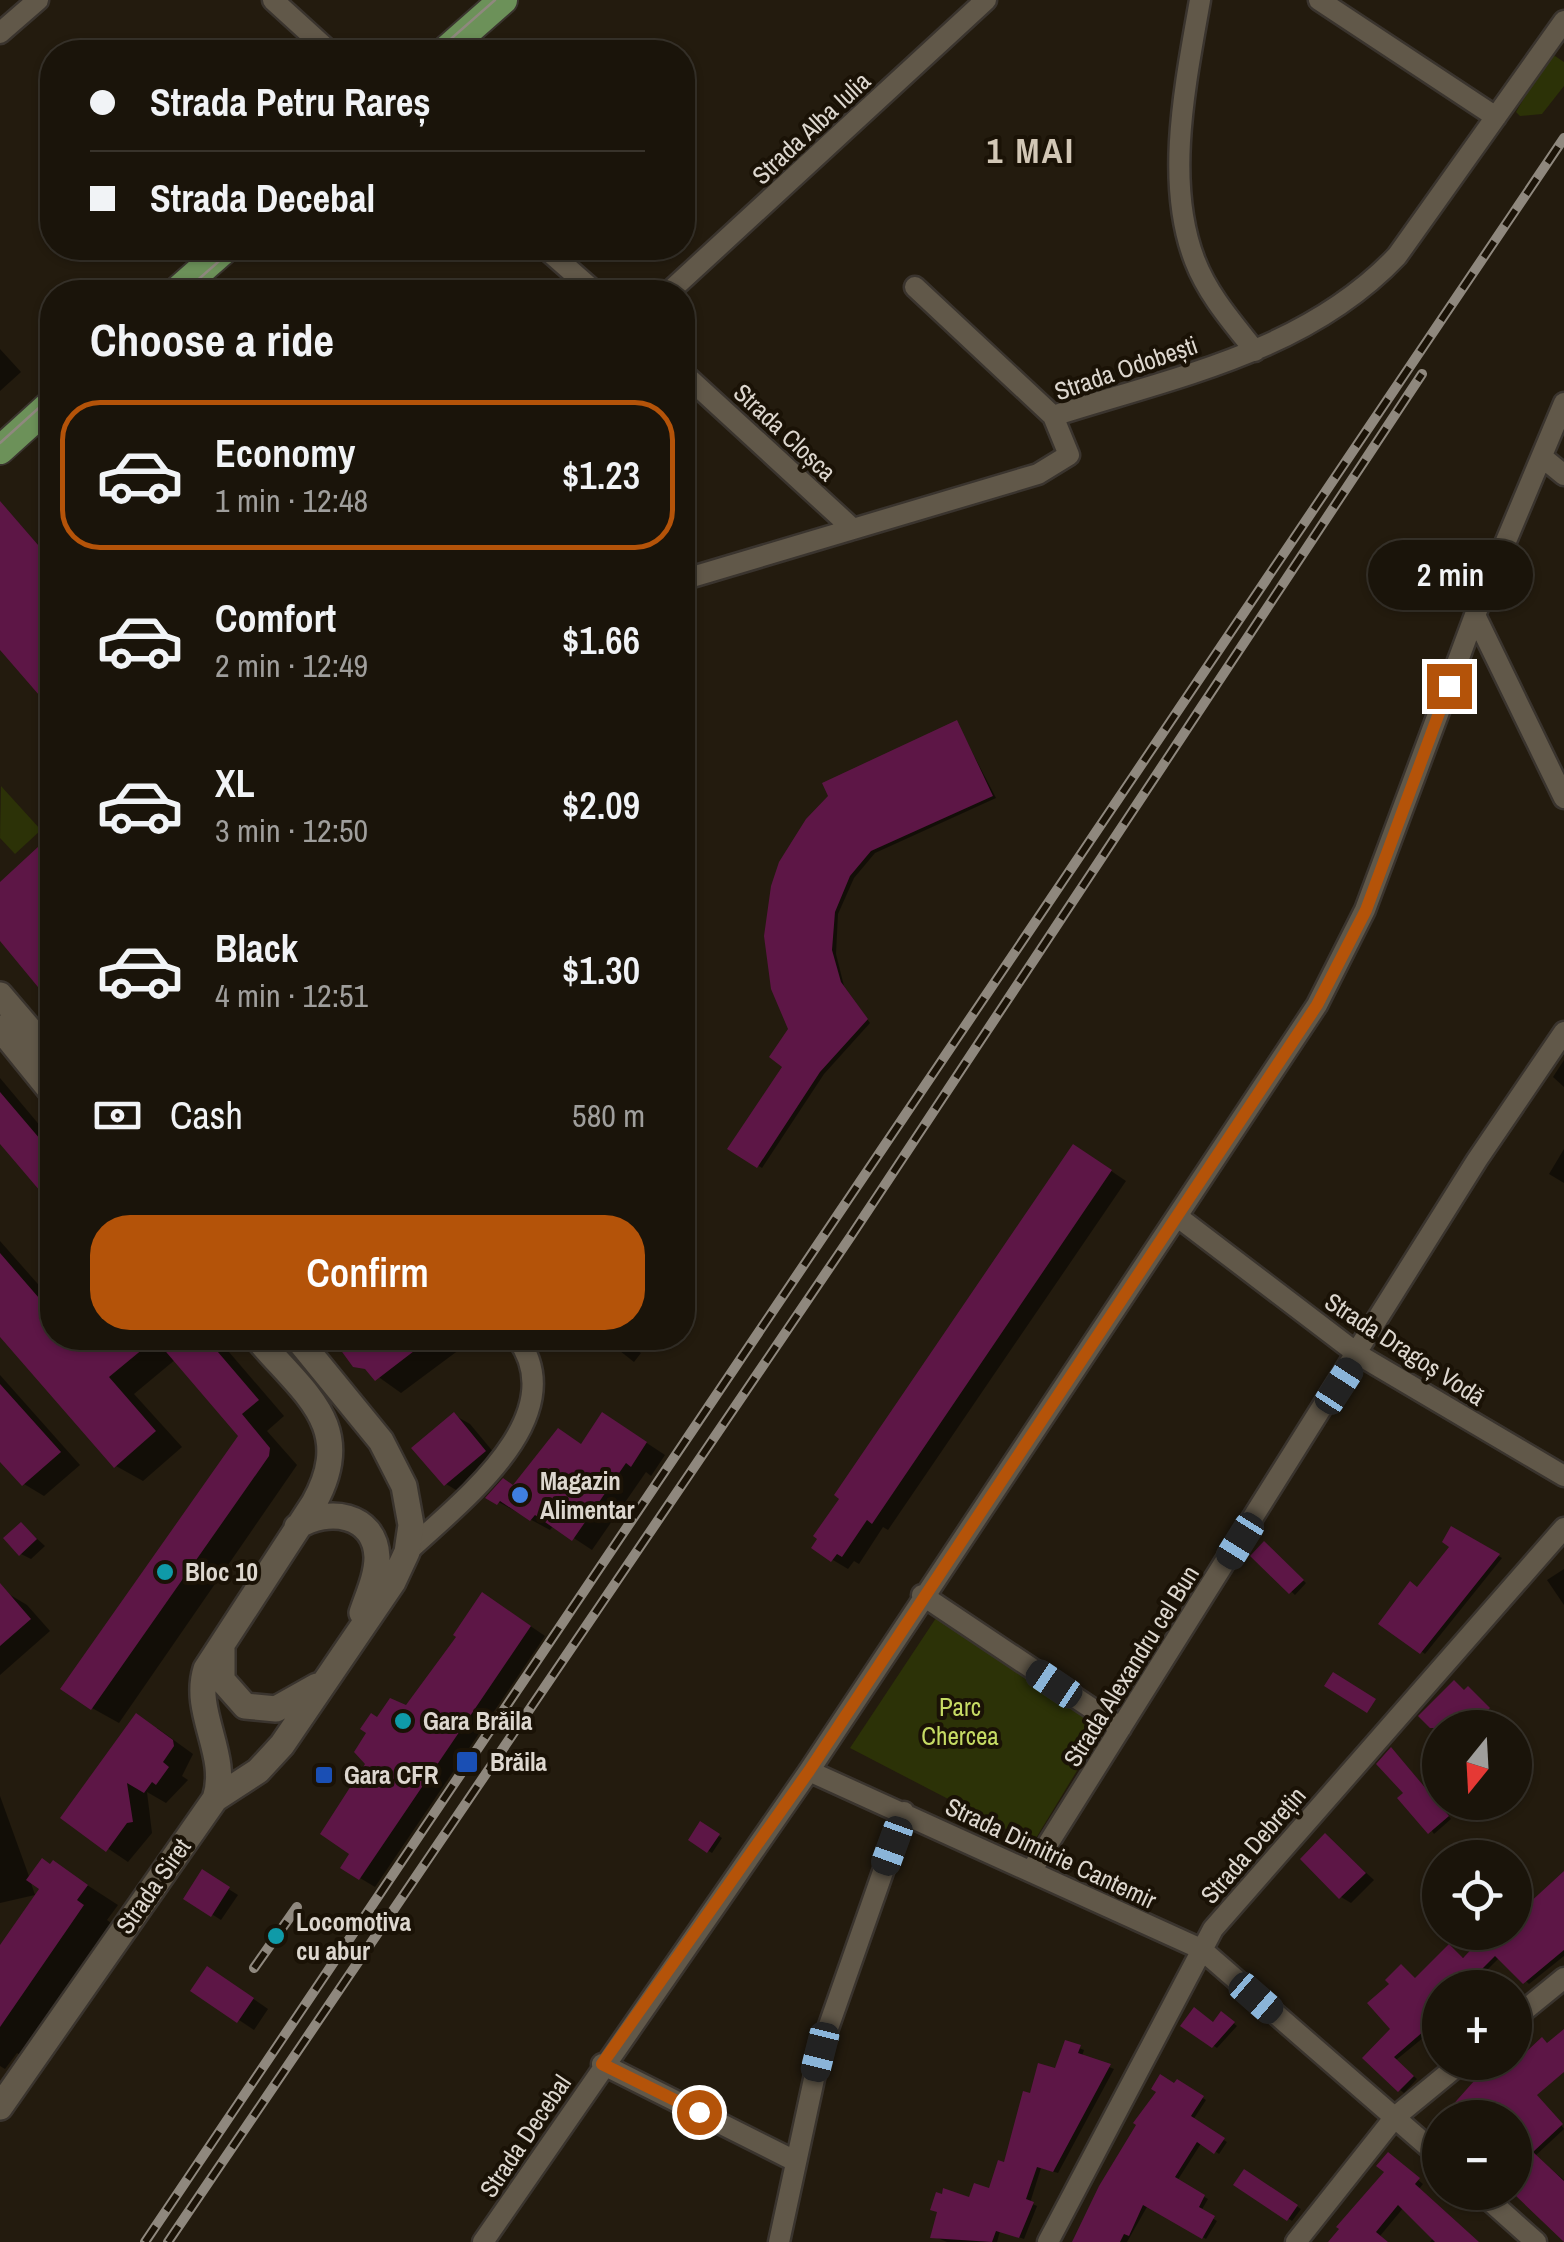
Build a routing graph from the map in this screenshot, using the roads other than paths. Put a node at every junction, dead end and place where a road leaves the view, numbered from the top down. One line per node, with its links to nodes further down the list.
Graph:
1 (38, 0): 8 (street)
2 (272, 0): 9 (street)
3 (503, 0): 10 (main road)
4 (986, 0): 16 (street, Strada Alba Iulia)
5 (1200, 0): 18 (street)
6 (1332, 3): 11 (street)
7 (1564, 21): 11 (street, Strada Odobești)
8 (0, 34)
9 (317, 40)
10 (458, 40)
11 (1496, 117): 18 (street, Strada Odobești)
12 (212, 260): 14 (main road)
13 (559, 260): 15 (street)
14 (190, 280)
15 (582, 280)
16 (682, 280)
17 (915, 287): 22 (street)
18 (1255, 351): 22 (street, Strada Odobești)
19 (695, 384): 26 (street, Strada Cloșca)
20 (1564, 403): 23 (street, Strada Decebal)
21 (40, 413): 24 (main road)
22 (1053, 416): 26 (street, Strada Odobești)
23 (1551, 447): 25 (street); 28 (street, Strada Decebal)
24 (0, 450)
25 (1564, 475)
26 (853, 529): 27 (street, Strada Odobești)
27 (695, 576)
28 (1476, 615): 29 (street); 35 (street, Strada Decebal)
29 (1564, 798)
30 (0, 995): 33 (street)
31 (0, 1028): 34 (street)
32 (1564, 1032): 39 (street, Strada Alexandru cel Bun)
33 (40, 1042)
34 (40, 1077)
35 (1178, 1217): 39 (street, Strada Dragoș Vodă); 44 (street, Strada Decebal)
36 (266, 1350): 41 (street)
37 (307, 1350): 43 (street, Strada Siret)
38 (524, 1350): 43 (street)
39 (1359, 1355): 40 (street, Strada Dragoș Vodă); 48 (street, Strada Alexandru cel Bun)
40 (1564, 1476)
41 (297, 1527): 45 (street, Strada Siret); 46 (street)
42 (1564, 1528): 53 (street, Strada Debrețin)
43 (407, 1552): 45 (street, Strada Siret)
44 (922, 1595): 48 (street); 49 (street, Strada Decebal)
45 (356, 1636): 47 (street, Strada Siret)
46 (222, 1640): 47 (street, Strada Siret); 50 (street)
47 (323, 1683): 50 (street, Strada Siret)
48 (1120, 1728): 52 (street, Strada Alexandru cel Bun)
49 (809, 1771): 51 (street, Strada Dimitrie Cantemir); 56 (street, Strada Decebal)
50 (215, 1798): 58 (street, Strada Siret)
51 (904, 1812): 52 (street, Strada Dimitrie Cantemir); 61 (street)
52 (1032, 1871): 53 (street, Strada Dimitrie Cantemir)
53 (1200, 1950): 59 (street, Strada Dimitrie Cantemir); 65 (street, Strada Debrețin)
54 (1564, 1978): 55 (street)
55 (1532, 2004)
56 (602, 2064): 61 (street); 63 (street, Strada Decebal)
57 (1440, 2080): 59 (street)
58 (0, 2107)
59 (1395, 2118): 60 (street, Strada Dimitrie Cantemir); 66 (street)
60 (1422, 2141)
61 (795, 2161): 64 (street)
62 (1500, 2210): 67 (street)
63 (483, 2242)
64 (780, 2242)
65 (1048, 2242)
66 (1296, 2242)
67 (1536, 2242)

